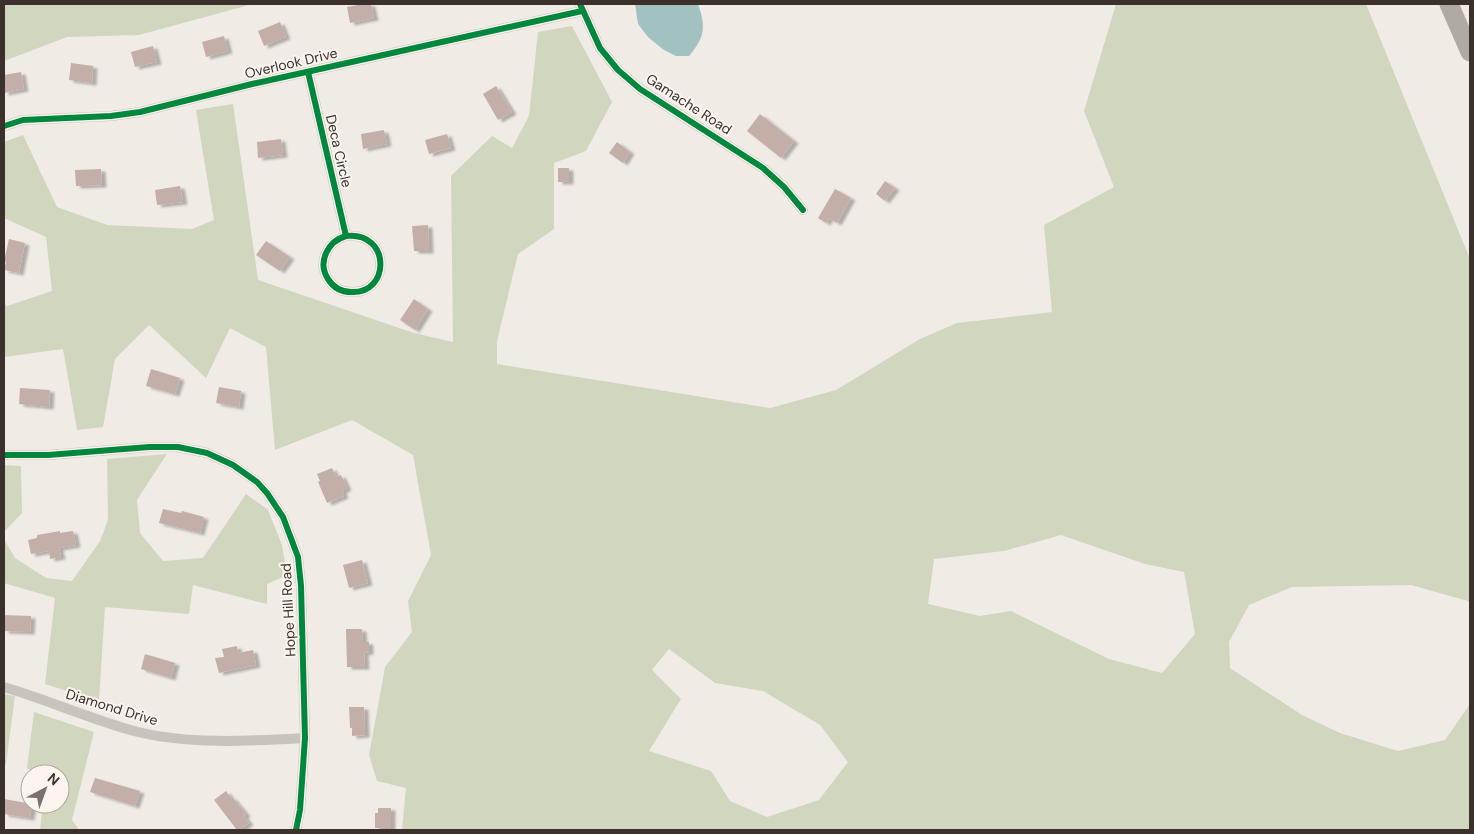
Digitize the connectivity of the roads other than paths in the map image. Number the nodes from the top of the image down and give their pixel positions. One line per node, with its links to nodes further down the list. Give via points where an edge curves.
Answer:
1 (1449, 4): 3 (highway)
2 (581, 7): 4 (street, Overlook Drive); 6 (street, Gamache Road, via 600,48 618,70 640,88 763,168)
3 (1470, 52)
4 (308, 72): 5 (street, Overlook Drive, via 140,112 23,120); 7 (street, Deca Circle)
5 (4, 126)
6 (803, 210)
7 (346, 236): 7 (street, via 328,248 324,270 337,288 358,292 376,279 380,258 367,239)
8 (4, 455): 10 (street, Hope Hill Road, via 178,447 207,453 233,465 257,482 283,516 298,557)
9 (4, 686): 10 (street, Diamond Drive, via 135,731 207,740)
10 (305, 738): 11 (street, Hope Hill Road)
11 (296, 830)

